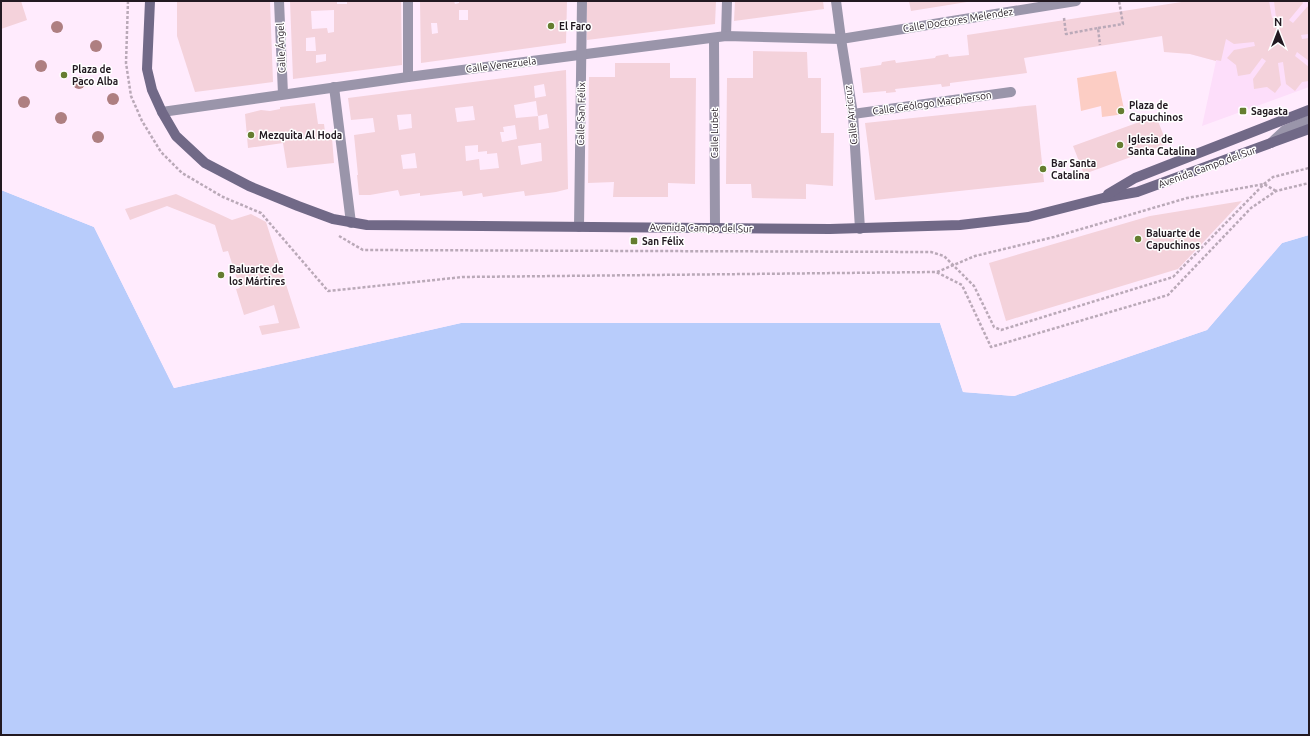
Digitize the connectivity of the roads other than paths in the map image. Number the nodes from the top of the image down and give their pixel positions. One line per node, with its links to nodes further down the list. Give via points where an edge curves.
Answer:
1 (150, 1): 17 (street, Avenida Campo del Sur, via 147,69 152,90)
2 (279, 1): 15 (street, Calle Ángel)
3 (408, 1): 12 (street)
4 (582, 1): 11 (street, Calle San Félix)
5 (727, 1): 8 (street)
6 (836, 1): 10 (street, Calle Arricruz)
7 (1076, 1): 10 (street, Calle Doctores Melendez)
8 (726, 36): 9 (street, Calle Venezuela); 10 (street, Calle Venezuela)
9 (714, 38): 11 (street, Calle Venezuela); 25 (street, Calle Lubet)
10 (841, 39): 18 (street, Calle Arricruz)
11 (581, 55): 12 (street, Calle Venezuela); 24 (street, Calle San Félix)
12 (408, 77): 13 (street, Calle Venezuela)
13 (334, 87): 15 (street, Calle Venezuela); 23 (street)
14 (1011, 92): 18 (street, Calle Geólogo Macpherson)
15 (283, 94): 17 (street, Calle Venezuela)
16 (1309, 110): 22 (street, Avenida Campo del Sur, via 1135,178)
17 (162, 112): 23 (street, Avenida Campo del Sur, via 176,136 205,162 249,186 332,219)
18 (853, 114): 26 (street, Calle Arricruz)
19 (1309, 120): 21 (street, via 1285,130)
20 (1309, 129): 21 (street, Avenida Campo del Sur)
21 (1271, 143): 22 (street, Avenida Campo del Sur, via 1137,192)
22 (1103, 198): 26 (street, Avenida Campo del Sur, via 1028,217 960,226)
23 (352, 223): 24 (street, Avenida Campo del Sur)
24 (579, 227): 25 (street, Avenida Campo del Sur)
25 (714, 228): 26 (street, Avenida Campo del Sur)
26 (860, 229)

